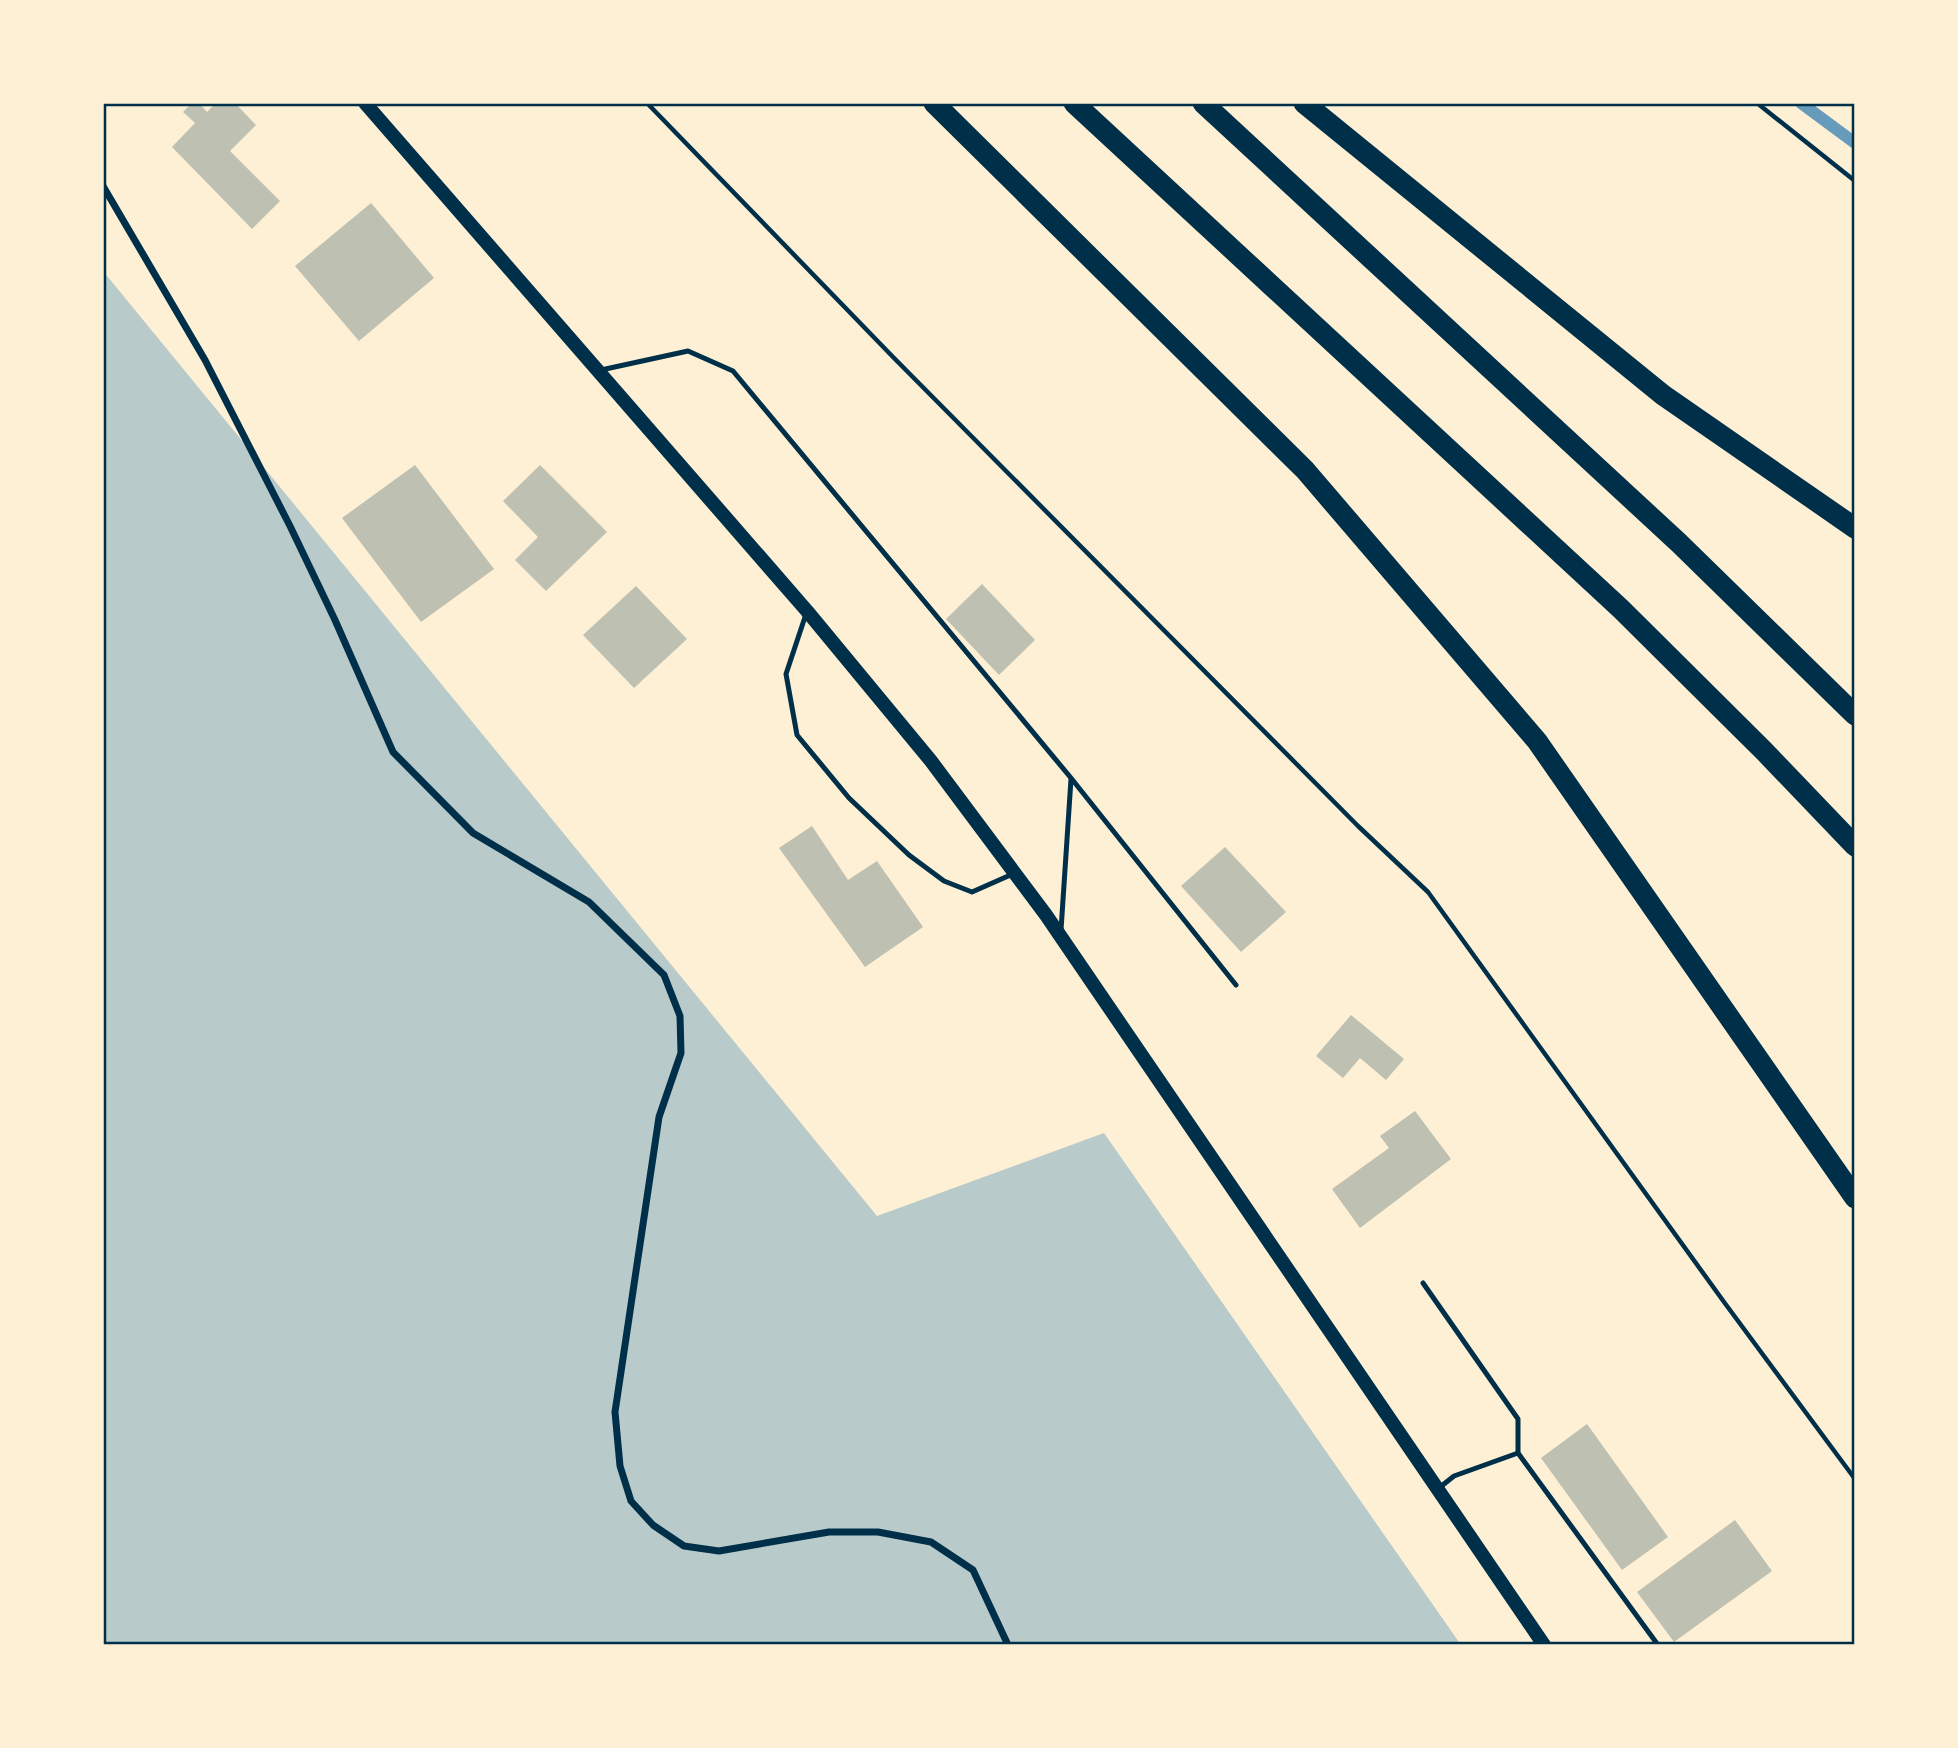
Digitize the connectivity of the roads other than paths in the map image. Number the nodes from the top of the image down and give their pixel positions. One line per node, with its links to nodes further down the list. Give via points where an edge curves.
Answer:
1 (365, 103): 7 (main road)
2 (934, 103): 16 (highway, via 1305,470 1537,741)
3 (1074, 103): 12 (highway, via 1621,609)
4 (1203, 103): 10 (highway, via 1679,542)
5 (1304, 103): 8 (highway, via 1663,395)
6 (103, 186): 20 (street, via 205,360 324,597 393,752 473,833 589,902 664,975 680,1016 681,1053 659,1117 615,1412 620,1466 631,1501 653,1525 684,1546 719,1551 829,1532 878,1532 931,1542 973,1570)
7 (598, 370): 9 (main road); 11 (lane, via 688,351 733,371)
8 (1855, 528)
9 (807, 611): 13 (main road, via 931,761); 13 (lane, via 786,674 797,735 810,753 849,798 944,881 972,892)
10 (1855, 715)
11 (1071, 778): 14 (lane); 15 (lane)
12 (1855, 846)
13 (1015, 873): 14 (main road)
14 (1060, 936): 19 (main road)
15 (1236, 985)
16 (1855, 1199)
17 (1423, 1283): 18 (lane, via 1518,1419)
18 (1518, 1453): 19 (lane, via 1454,1476); 22 (lane)
19 (1437, 1489): 21 (main road)
20 (1008, 1645)
21 (1544, 1645)
22 (1658, 1645)

